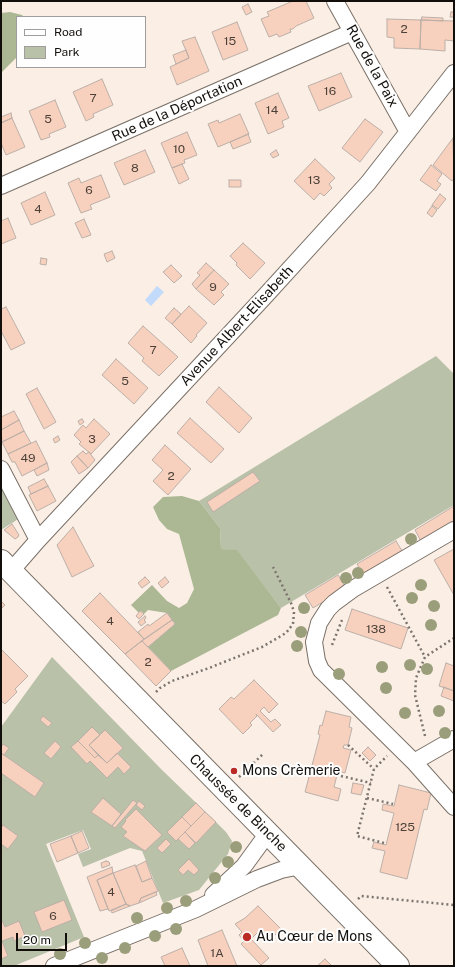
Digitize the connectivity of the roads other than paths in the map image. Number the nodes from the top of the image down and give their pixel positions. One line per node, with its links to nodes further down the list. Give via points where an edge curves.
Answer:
1 (335, 1): 2 (street, Rue de la Paix)
2 (352, 32): 4 (street, Rue de la Paix); 5 (street, Rue de la Déportation)
3 (454, 73): 4 (street, Avenue Albert-Elisabeth)
4 (408, 132): 8 (street, Avenue Albert-Elisabeth, via 363,189)
5 (1, 186)
6 (1, 469): 8 (street)
7 (454, 530): 11 (street, via 353,589 328,609 319,623 314,642 321,670)
8 (38, 540): 9 (street, Avenue Albert-Elisabeth)
9 (6, 566): 13 (main road, Chaussée de Binche)
10 (454, 739): 11 (street)
11 (414, 762): 12 (street)
12 (454, 807)
13 (268, 833): 14 (main road, Chaussée de Binche); 15 (street, via 244,866)
14 (301, 866): 15 (street, via 257,879); 17 (main road, Chaussée de Binche)
15 (196, 909): 16 (street)
16 (54, 966)
17 (398, 966)

